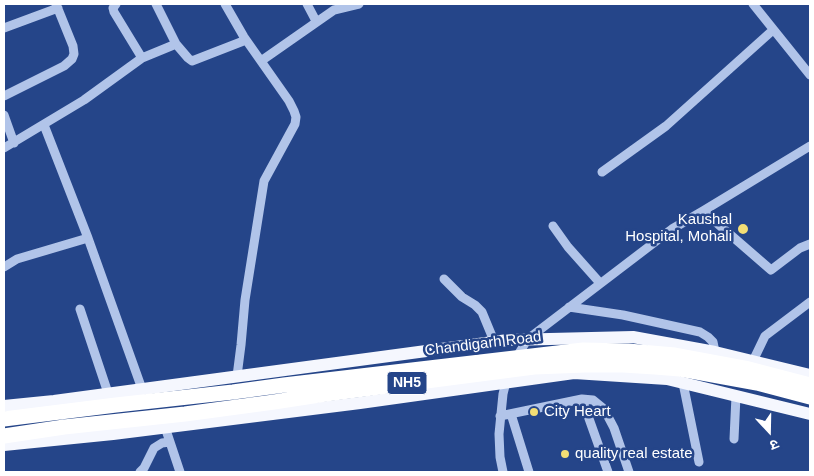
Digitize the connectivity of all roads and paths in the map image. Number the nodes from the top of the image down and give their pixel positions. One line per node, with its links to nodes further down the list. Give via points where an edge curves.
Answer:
1 (116, 4): 13 (street, via 114,12)
2 (156, 4): 12 (street)
3 (225, 4): 11 (street)
4 (307, 4): 8 (street)
5 (353, 4): 8 (street)
6 (753, 4): 10 (street)
7 (57, 6): 9 (street); 16 (street, via 73,46 72,59)
8 (316, 21): 14 (street)
9 (4, 28)
10 (773, 30): 15 (street); 22 (street, via 666,126)
11 (246, 40): 12 (street, via 192,61); 14 (street)
12 (176, 44): 13 (street)
13 (142, 58): 18 (street)
14 (261, 61): 38 (street, via 296,117 264,181)
15 (810, 75)
16 (4, 96)
17 (4, 115): 19 (street)
18 (44, 125): 19 (street); 25 (street)
19 (14, 143): 21 (street)
20 (810, 146): 23 (street)
21 (4, 148)
22 (602, 172)
23 (704, 211): 26 (street, via 771,270); 29 (street, via 672,229)
24 (553, 226): 29 (street)
25 (88, 238): 27 (street, via 17,259); 42 (street)
26 (810, 244)
27 (4, 267)
28 (444, 279): 34 (street, via 482,312)
29 (600, 283): 31 (street)
30 (810, 302): 36 (street, via 765,336)
31 (569, 307): 33 (street); 35 (street, via 700,332 713,342)
32 (80, 309): 43 (street)
33 (527, 340): 34 (main road); 35 (main road, via 633,337); 40 (street)
34 (494, 342): 38 (main road)
35 (715, 352): 36 (main road)
36 (753, 361): 37 (main road)
37 (810, 375)
38 (237, 376): 42 (main road)
39 (683, 382): 40 (main road, via 574,373); 44 (main road); 57 (street)
40 (505, 383): 50 (street); 52 (main road)
41 (810, 385): 51 (highway, Chandigarh Road / NH5, via 745,368 674,355 583,350)
42 (142, 389): 43 (main road)
43 (108, 394): 47 (main road)
44 (736, 396): 49 (main road); 54 (street)
45 (810, 397): 53 (highway, NH5, via 742,380 655,367 534,367)
46 (582, 399): 48 (street); 62 (street); 63 (street, via 593,400 604,409)
47 (4, 406)
48 (511, 414): 50 (street); 61 (street)
49 (810, 414)
50 (500, 416): 60 (street, via 500,457)
51 (4, 419)
52 (165, 427): 55 (street); 56 (main road)
53 (4, 436)
54 (734, 439)
55 (170, 442): 58 (street, via 162,442 154,448); 59 (street)
56 (4, 445)
57 (699, 462)
58 (140, 472)
59 (180, 472)
60 (504, 472)
61 (529, 472)
62 (608, 472)
63 (629, 472)

